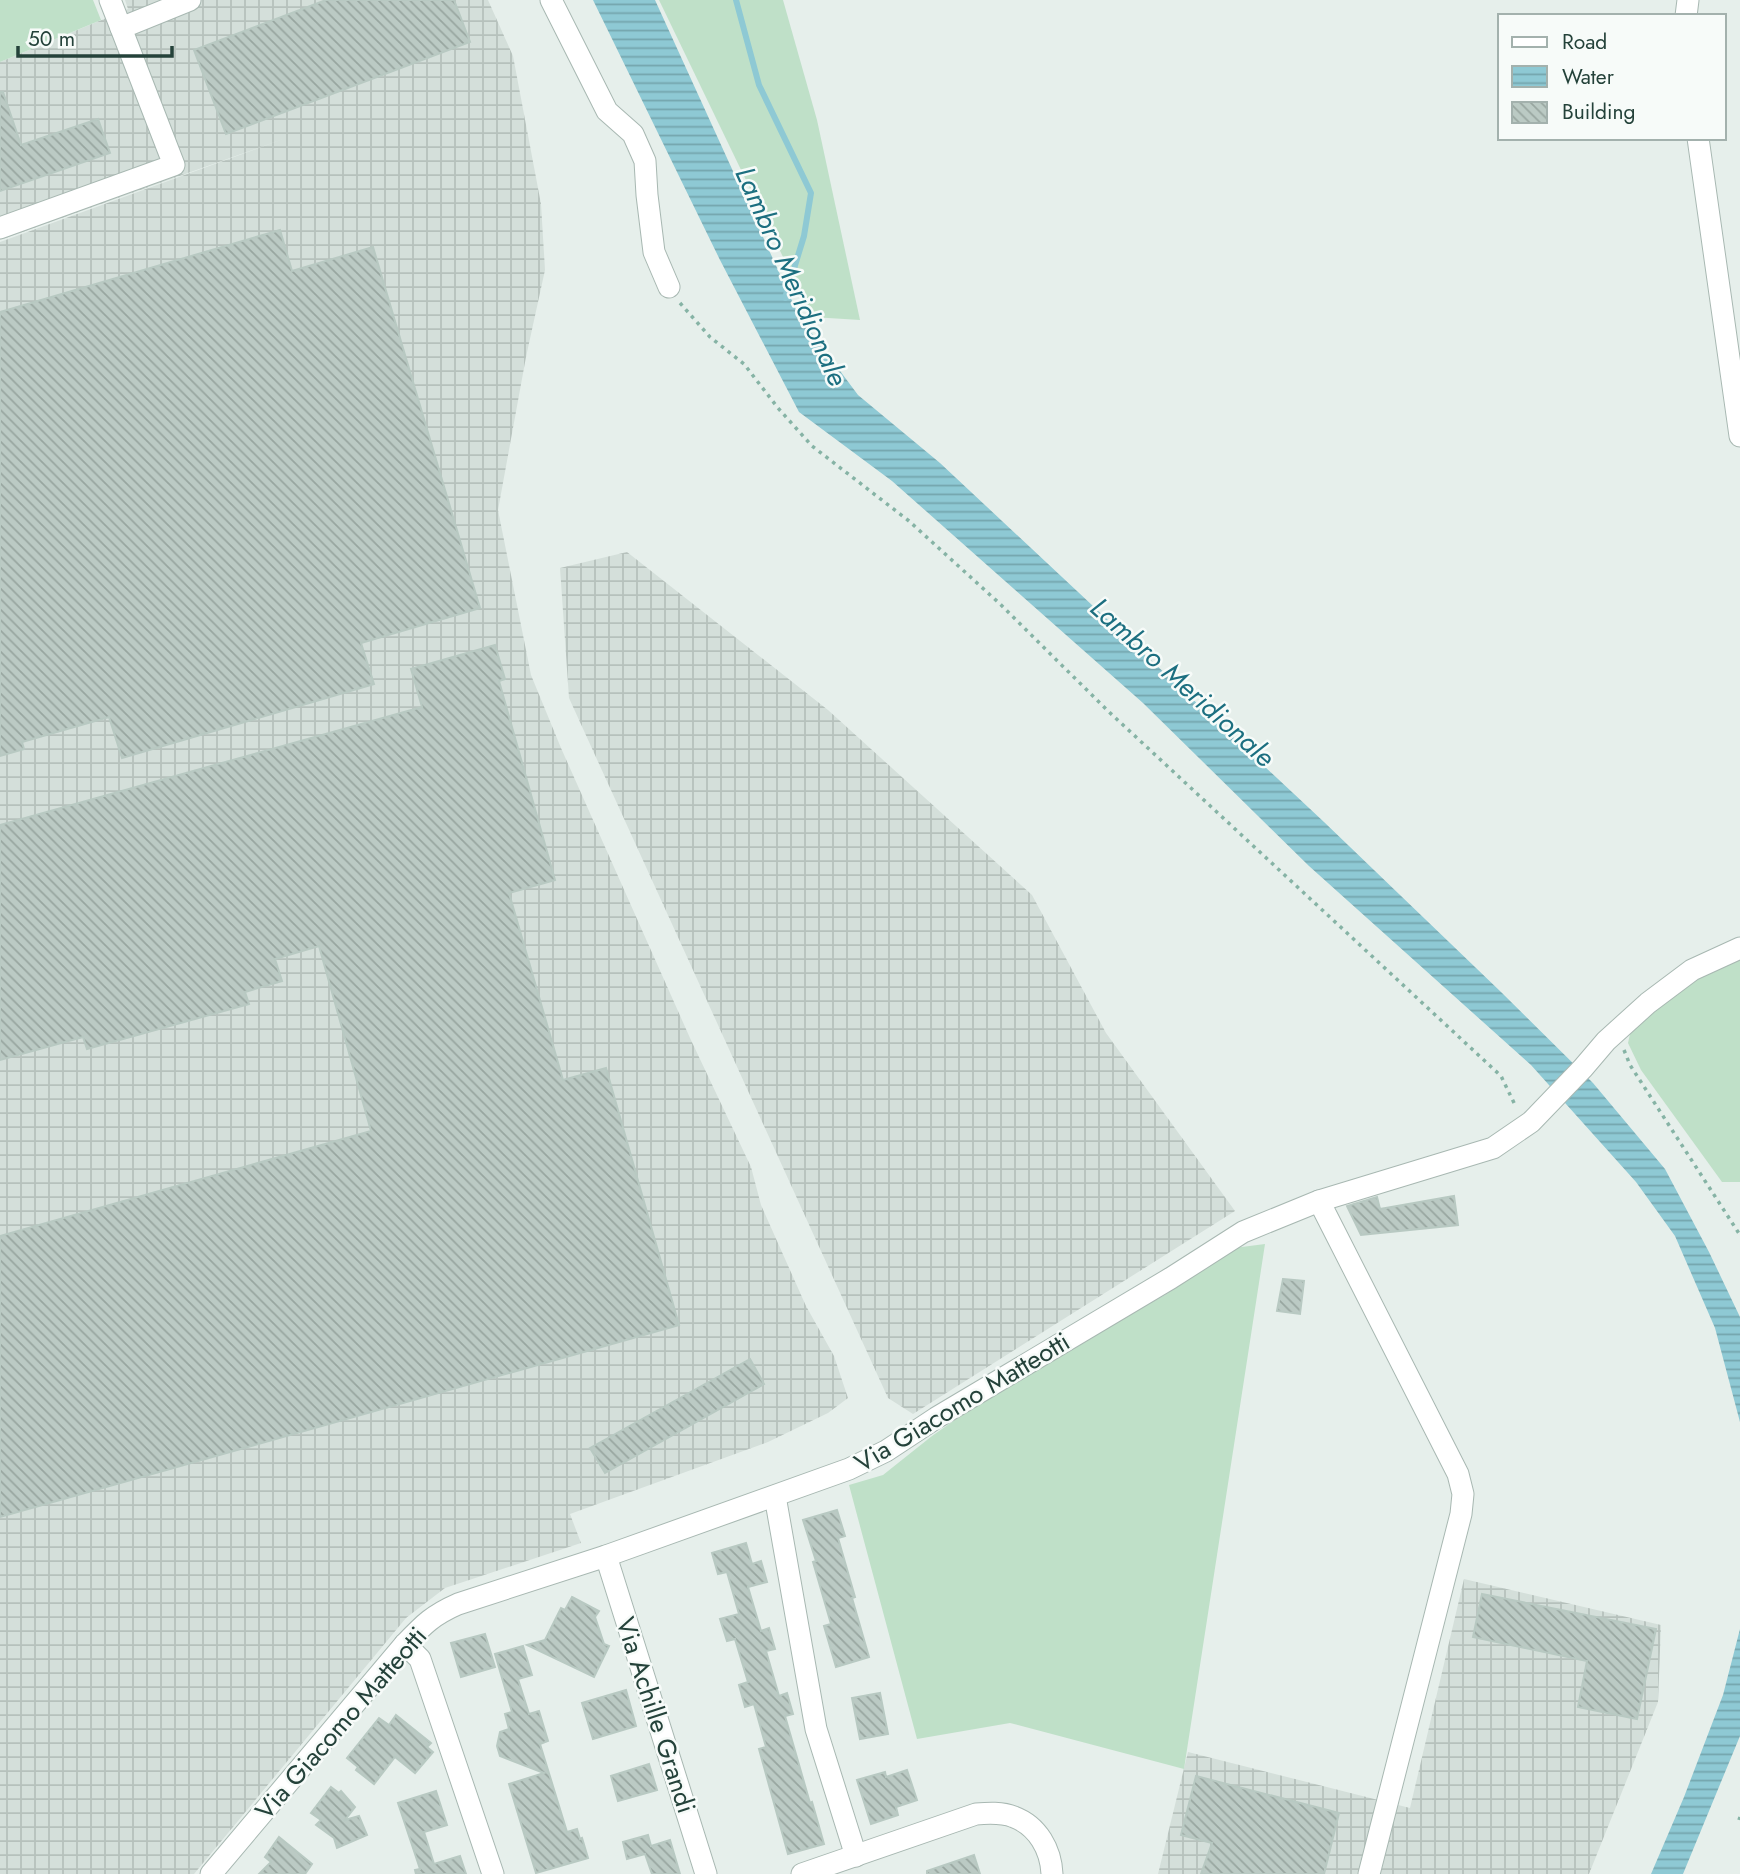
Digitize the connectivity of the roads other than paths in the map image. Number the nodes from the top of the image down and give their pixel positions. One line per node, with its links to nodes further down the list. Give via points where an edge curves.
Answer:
1 (110, 0): 4 (street)
2 (190, 0): 4 (street)
3 (551, 0): 7 (street, via 607,111 632,134 645,161 654,252)
4 (121, 29): 6 (street, via 174,165)
5 (1698, 140): 8 (street)
6 (0, 228)
7 (669, 287)
8 (1740, 436)
9 (1740, 948): 10 (street, Via Giacomo Matteotti, via 1692,970 1648,1003 1531,1122 1493,1148)
10 (1319, 1201): 11 (street, Via Giacomo Matteotti, via 1243,1232 886,1451); 20 (street, via 1458,1474 1463,1494)
11 (775, 1496): 12 (street, Via Giacomo Matteotti); 14 (street, via 816,1729)
12 (606, 1556): 13 (street, Via Giacomo Matteotti, via 458,1604 422,1625); 17 (street, Via Achille Grandi)
13 (405, 1644): 15 (street, Via Giacomo Matteotti); 16 (street, via 420,1658)
14 (856, 1856): 18 (street); 19 (street, via 976,1814 995,1813 1015,1817 1032,1828 1046,1846)
15 (211, 1874)
16 (493, 1874)
17 (706, 1874)
18 (802, 1874)
19 (1052, 1874)
20 (1369, 1874)

